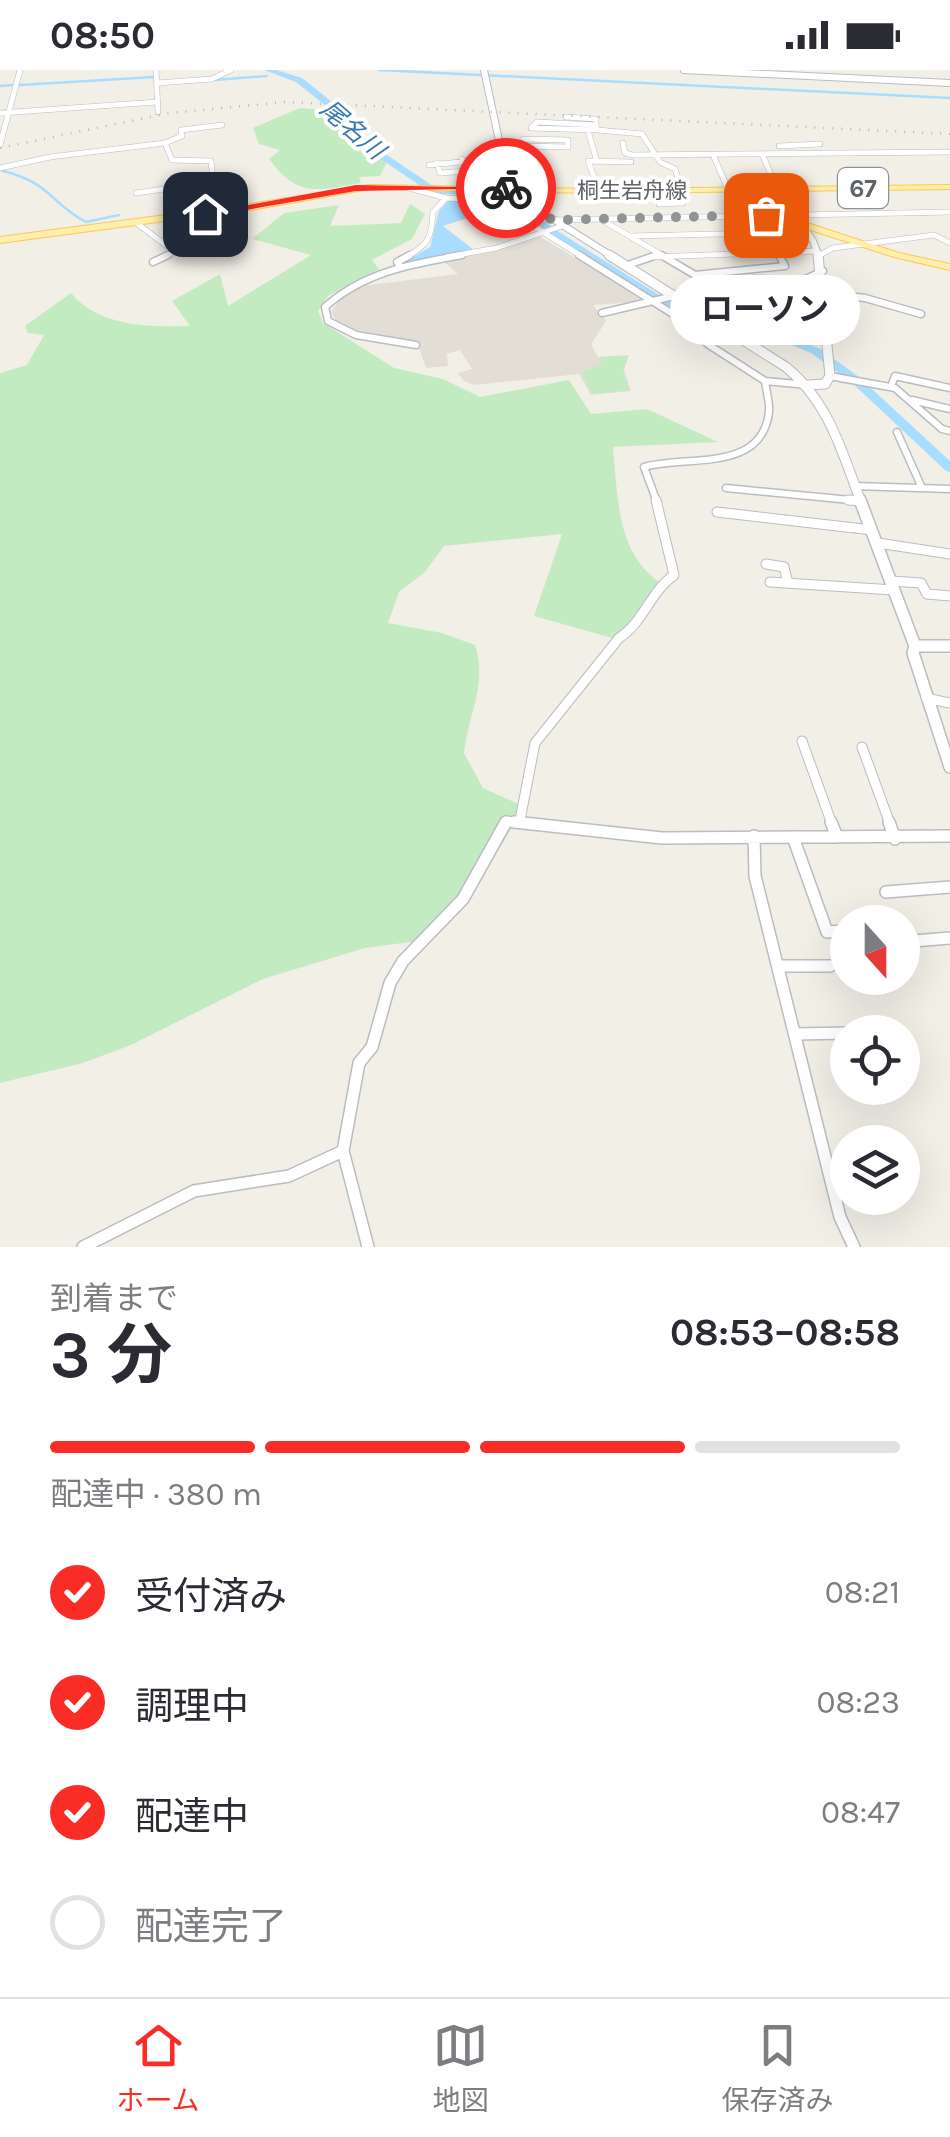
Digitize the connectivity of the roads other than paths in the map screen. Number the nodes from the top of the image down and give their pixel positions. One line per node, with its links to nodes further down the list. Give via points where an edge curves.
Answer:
1 (20, 70): 11 (street)
2 (170, 70): 6 (street)
3 (231, 70): 9 (street, via 212,79)
4 (484, 70): 25 (street)
5 (684, 70): 7 (street)
6 (156, 71): 9 (street)
7 (835, 74): 8 (street)
8 (950, 82)
9 (157, 83): 10 (street)
10 (157, 102): 11 (street); 12 (street)
11 (11, 112): 13 (street); 21 (street)
12 (158, 112)
13 (0, 113)
14 (566, 117): 16 (street, via 596,119)
15 (222, 124): 18 (street, via 181,130)
16 (593, 132): 16 (street, via 531,128 538,122); 17 (street); 27 (street, via 642,134); 34 (street)
17 (616, 138)
18 (165, 143): 38 (street); 39 (street, via 172,160 210,160)
19 (623, 143): 27 (street, via 628,154)
20 (820, 144): 22 (street)
21 (0, 145)
22 (811, 145): 26 (street); 28 (street, via 779,146)
23 (522, 146): 23 (street, via 524,140 568,140 568,146); 25 (street)
24 (950, 152): 26 (street)
25 (501, 154): 32 (street); 42 (street)
26 (818, 154): 28 (street)
27 (656, 155): 30 (street); 45 (street, via 675,169)
28 (788, 155): 31 (street)
29 (446, 156): 32 (street, via 471,152)
30 (714, 156): 31 (street); 43 (street)
31 (763, 156): 44 (street)
32 (472, 158): 33 (street)
33 (462, 159): 36 (street); 36 (street, via 467,171 440,172)
34 (597, 161): 35 (street); 46 (street, via 588,163)
35 (632, 162)
36 (437, 163): 37 (street)
37 (428, 165)
38 (0, 168)
39 (213, 182): 47 (street); 52 (street, via 215,202)
40 (406, 187): 42 (main road, 桐生岩舟線 / 67); 48 (street); 52 (main road, 67, via 342,189)
41 (950, 187): 44 (main road, 桐生岩舟線 / 67)
42 (508, 188): 46 (main road, 桐生岩舟線 / 67); 58 (street)
43 (728, 189): 44 (main road, 桐生岩舟線 / 67); 45 (main road, 桐生岩舟線 / 67)
44 (777, 189): 56 (street)
45 (682, 190): 46 (main road, 桐生岩舟線 / 67)
46 (600, 191)
47 (136, 193)
48 (446, 198): 58 (street, via 488,198); 71 (street, via 433,212 425,247 397,262)
49 (683, 203): 53 (street, via 658,200)
50 (938, 212): 51 (street); 56 (street); 61 (street, via 944,224)
51 (950, 212)
52 (205, 214): 57 (main road, 67)
53 (664, 216): 54 (street); 55 (street)
54 (720, 216): 56 (street); 59 (street)
55 (600, 218): 58 (street); 60 (street)
56 (798, 220): 64 (main road, 67); 66 (street)
57 (134, 222): 62 (main road, 67); 68 (street, via 177,251)
58 (551, 227): 69 (street); 71 (street, via 483,251); 77 (street)
59 (728, 234): 60 (street); 65 (street, via 768,233)
60 (630, 236): 67 (street)
61 (939, 236): 63 (street); 64 (street)
62 (0, 240)
63 (950, 244)
64 (862, 245): 66 (street); 70 (main road, 67)
65 (778, 252): 66 (street); 67 (street); 67 (street, via 785,266 695,275)
66 (817, 253): 72 (street)
67 (660, 254): 69 (street)
68 (153, 262)
69 (625, 266): 75 (street)
70 (950, 266)
71 (401, 268): 82 (street, via 345,291 328,302 324,316 356,335)
72 (823, 271): 73 (street, via 802,280); 76 (street)
73 (753, 280)
74 (738, 290): 78 (street)
75 (671, 297): 77 (street); 79 (street)
76 (826, 298): 78 (street); 81 (street, via 865,298); 83 (street)
77 (657, 303): 80 (street); 84 (street)
78 (745, 308): 79 (street)
79 (698, 311): 85 (street)
80 (602, 313)
81 (921, 314)
82 (416, 345)
83 (830, 376): 85 (street, via 825,384); 86 (street)
84 (766, 381): 85 (street); 113 (street, via 770,416 749,449 729,458 644,467 674,574 636,628 620,638 534,743)
85 (808, 386): 92 (street, via 830,417)
86 (891, 386): 87 (street, via 895,376); 88 (street)
87 (950, 388)
88 (909, 400): 89 (street); 90 (street)
89 (950, 409)
90 (950, 431)
91 (897, 432): 94 (street)
92 (855, 486): 94 (street); 96 (street)
93 (726, 488): 96 (street)
94 (922, 488): 95 (street)
95 (950, 489)
96 (861, 501): 98 (street)
97 (716, 512): 98 (street)
98 (872, 530): 99 (street)
99 (878, 543): 100 (street); 104 (street)
100 (950, 554)
101 (766, 564): 103 (street, via 784,568)
102 (770, 582): 103 (street)
103 (788, 583): 104 (street)
104 (892, 585): 105 (street, via 920,584 927,594); 106 (street)
105 (950, 596)
106 (915, 646): 107 (street); 108 (street)
107 (950, 646)
108 (926, 698): 109 (street); 112 (street)
109 (950, 704)
110 (802, 741): 117 (street)
111 (862, 747): 118 (street)
112 (950, 767)
113 (520, 820): 114 (street, via 662,838); 128 (street, via 502,825 464,899 418,942 390,983 372,1047 359,1063)
114 (754, 836): 116 (street); 124 (street, via 755,876)
115 (950, 836): 118 (street)
116 (793, 837): 117 (street); 121 (street)
117 (837, 837): 118 (street)
118 (896, 838)
119 (950, 886): 120 (street)
120 (886, 892)
121 (830, 932)
122 (950, 938): 123 (street)
123 (920, 940)
124 (778, 966): 125 (street); 127 (street)
125 (830, 966)
126 (830, 1033): 127 (street)
127 (796, 1034): 131 (street, via 840,1217)
128 (344, 1152): 129 (street, via 288,1176 194,1191); 130 (street)
129 (83, 1247)
130 (368, 1247)
131 (854, 1247)

